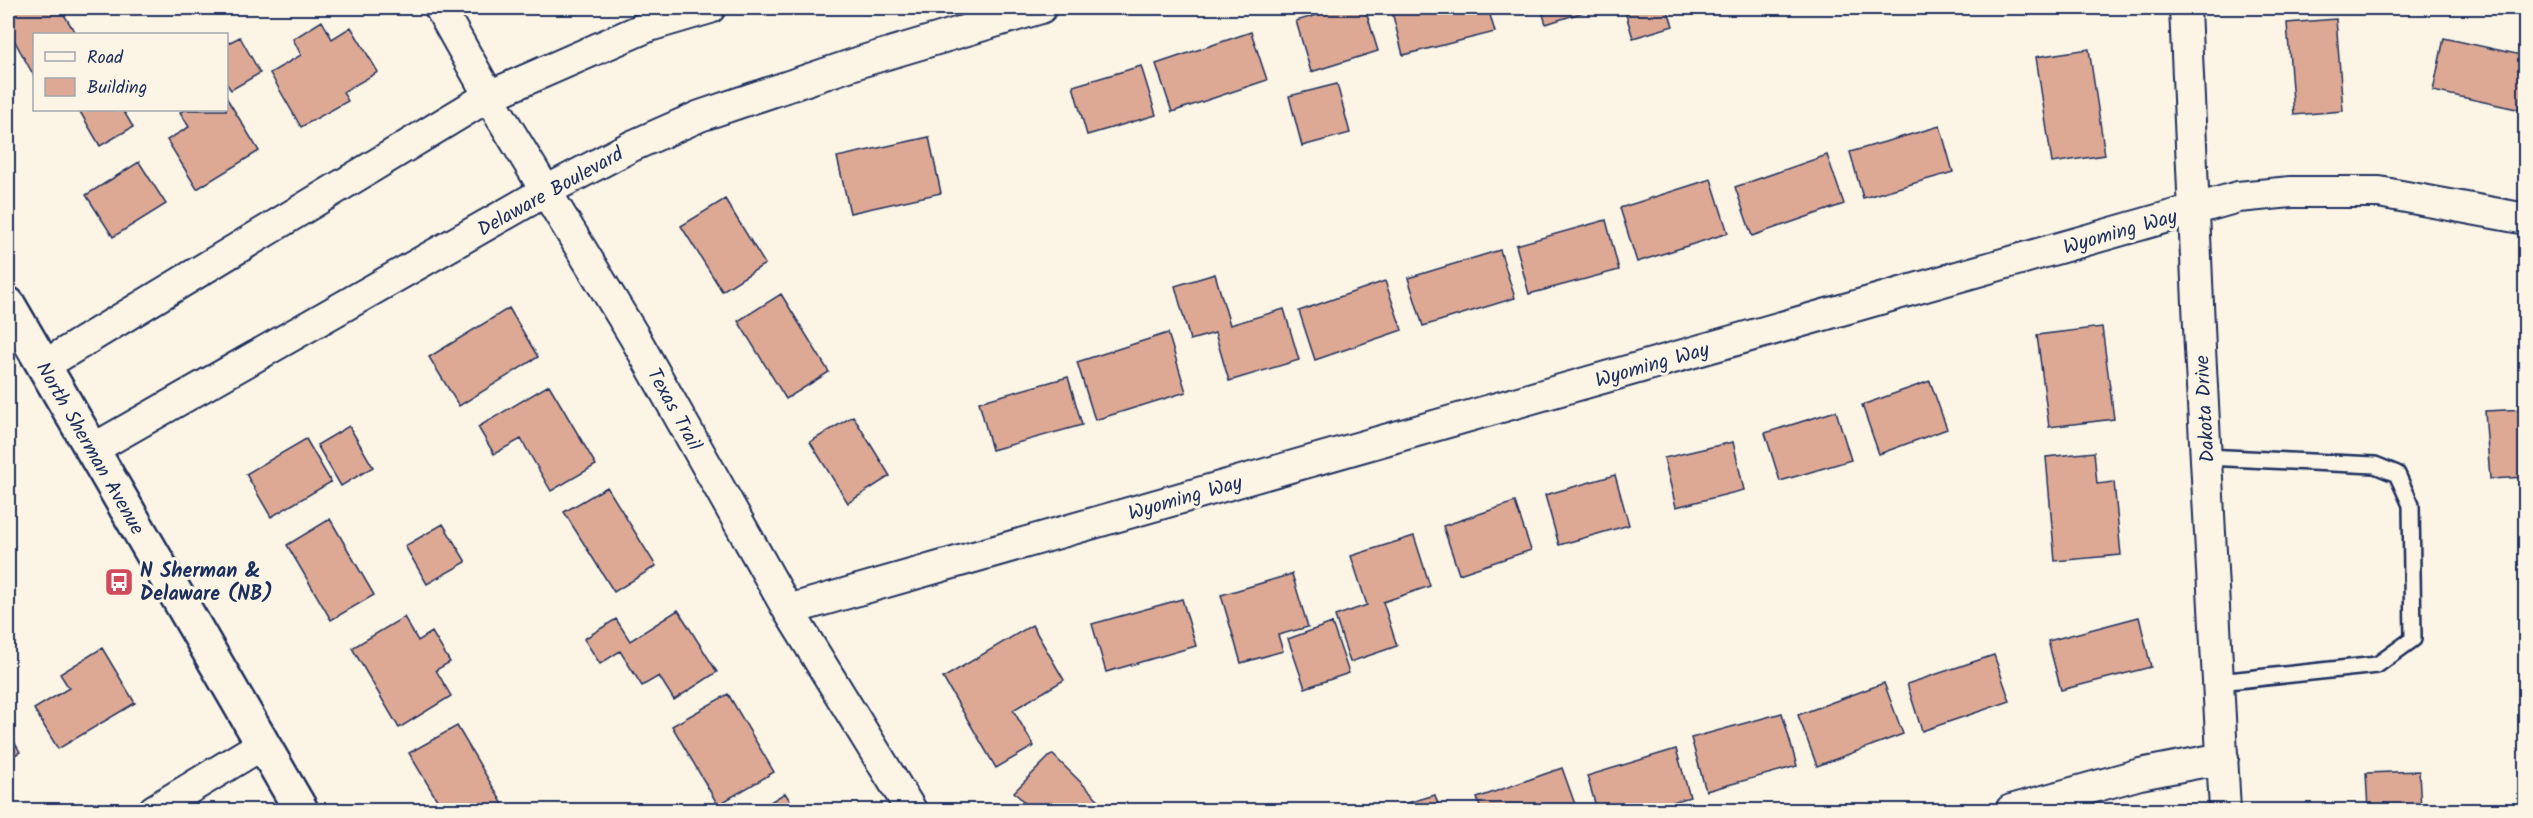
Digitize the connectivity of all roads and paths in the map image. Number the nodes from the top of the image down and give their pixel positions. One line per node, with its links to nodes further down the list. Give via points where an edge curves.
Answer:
1 (440, 8): 5 (street, Texas Trail)
2 (710, 8): 5 (street, via 649,26)
3 (1041, 8): 6 (street, Delaware Boulevard, via 863,61 700,116)
4 (2185, 8): 7 (street, Dakota Drive)
5 (489, 96): 6 (street, Texas Trail); 10 (street)
6 (546, 191): 11 (street, Delaware Boulevard); 13 (street, Texas Trail)
7 (2195, 210): 8 (street, Wyoming Way, via 2249,196 2379,192); 12 (street, Dakota Drive); 13 (street, Wyoming Way)
8 (2526, 219)
9 (8, 304): 10 (street, North Sherman Avenue)
10 (44, 366): 11 (street, North Sherman Avenue)
11 (93, 449): 15 (street, North Sherman Avenue)
12 (2206, 457): 14 (street, Dakota Drive); 14 (lane, via 2375,465 2397,474 2411,505 2414,639 2377,665)
13 (788, 610): 19 (street, Texas Trail)
14 (2219, 682): 16 (street, Dakota Drive)
15 (263, 744): 17 (street); 18 (street, North Sherman Avenue)
16 (2223, 758): 20 (street, via 2140,774); 21 (street, Dakota Drive)
17 (153, 810)
18 (301, 810)
19 (911, 810)
20 (2011, 810)
21 (2225, 810)

